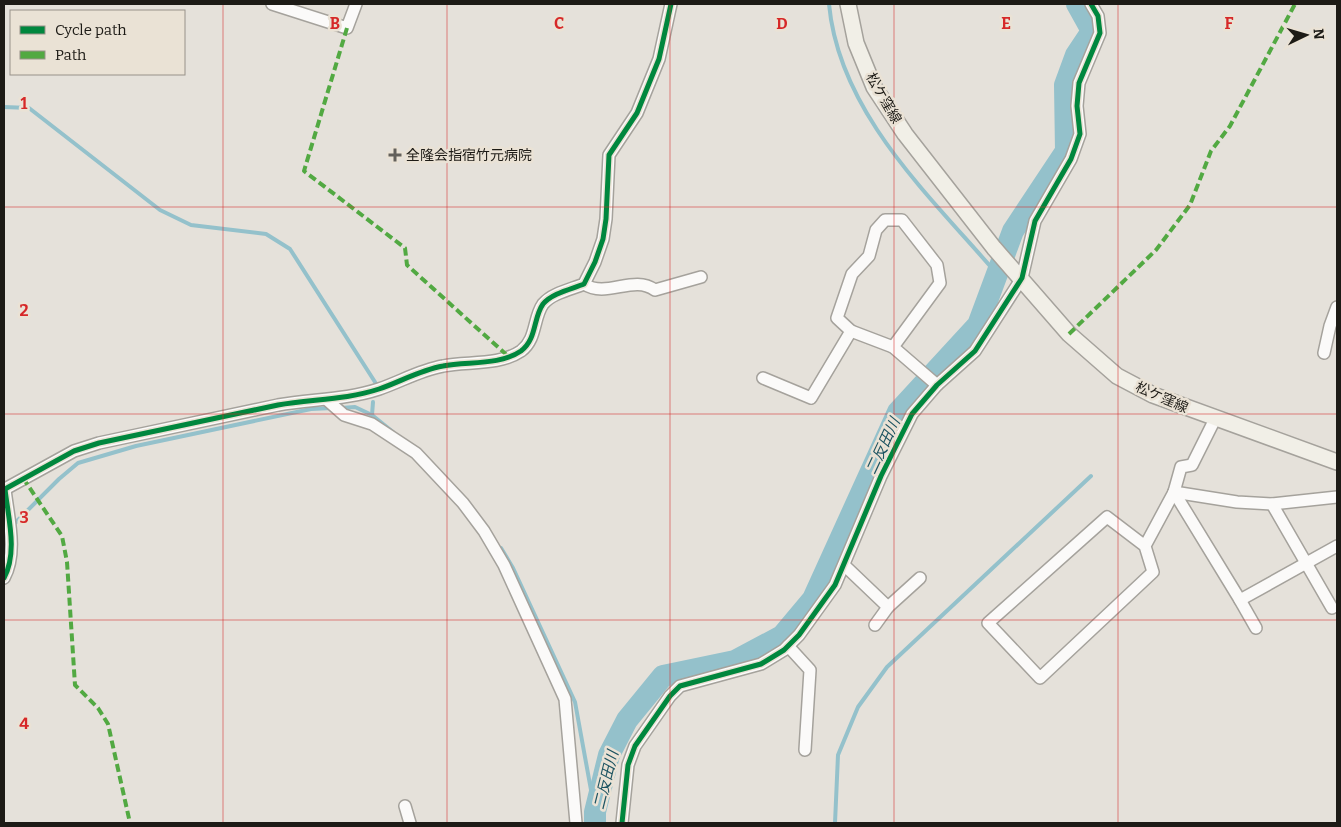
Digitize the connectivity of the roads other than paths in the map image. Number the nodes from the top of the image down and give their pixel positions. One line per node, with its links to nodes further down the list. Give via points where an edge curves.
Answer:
1 (272, 4): 2 (street, via 347,28)
2 (356, 4)
3 (672, 4): 8 (street, via 659,59 637,113 610,155 603,239)
4 (848, 4): 6 (street, 松ケ窪線, via 856,43 874,87 905,134 994,248)
5 (1091, 4): 6 (street, via 1098,16 1100,32 1079,82 1080,134 1071,159 1035,221)
6 (1021, 276): 14 (street, via 975,351); 16 (street, 松ケ窪線, via 1069,334 1117,376 1153,395)
7 (701, 277): 8 (street, via 655,290 648,284 597,290)
8 (584, 284): 15 (street, via 543,304 532,337 522,350 509,357 444,365 381,389)
9 (1337, 307): 12 (street)
10 (851, 331): 11 (street); 11 (street, via 837,318 852,274 869,256 876,230 885,220 902,220 937,265 940,283); 13 (street, via 811,398)
11 (893, 348): 14 (street)
12 (1324, 353)
13 (763, 378)
14 (937, 385): 25 (street, via 912,414 881,476)
15 (328, 400): 18 (street, via 308,400 99,443 74,450); 37 (street, via 344,415 372,424 416,453 473,517 504,565 565,699)
16 (1215, 418): 17 (street, 松ケ窪線); 19 (street, via 1192,465 1181,467)
17 (1337, 462)
18 (4, 488): 26 (street, via 11,538)
19 (1174, 492): 21 (street); 22 (street); 28 (street)
20 (1337, 497): 21 (street)
21 (1272, 504): 24 (street)
22 (1145, 546): 22 (street, via 1106,517 988,624 1040,678 1153,572)
23 (1337, 546): 24 (street)
24 (1307, 562): 28 (street); 30 (street)
25 (844, 564): 29 (street); 33 (street, via 826,600)
26 (4, 578)
27 (920, 578): 29 (street)
28 (1240, 600): 32 (street)
29 (888, 607): 31 (street)
30 (1332, 608)
31 (874, 625)
32 (1256, 628)
33 (788, 646): 34 (street, via 810,670); 38 (street, via 761,664 680,686 670,696 635,746 628,765)
34 (805, 750)
35 (405, 806): 36 (street)
36 (410, 823)
37 (576, 823)
38 (622, 823)

